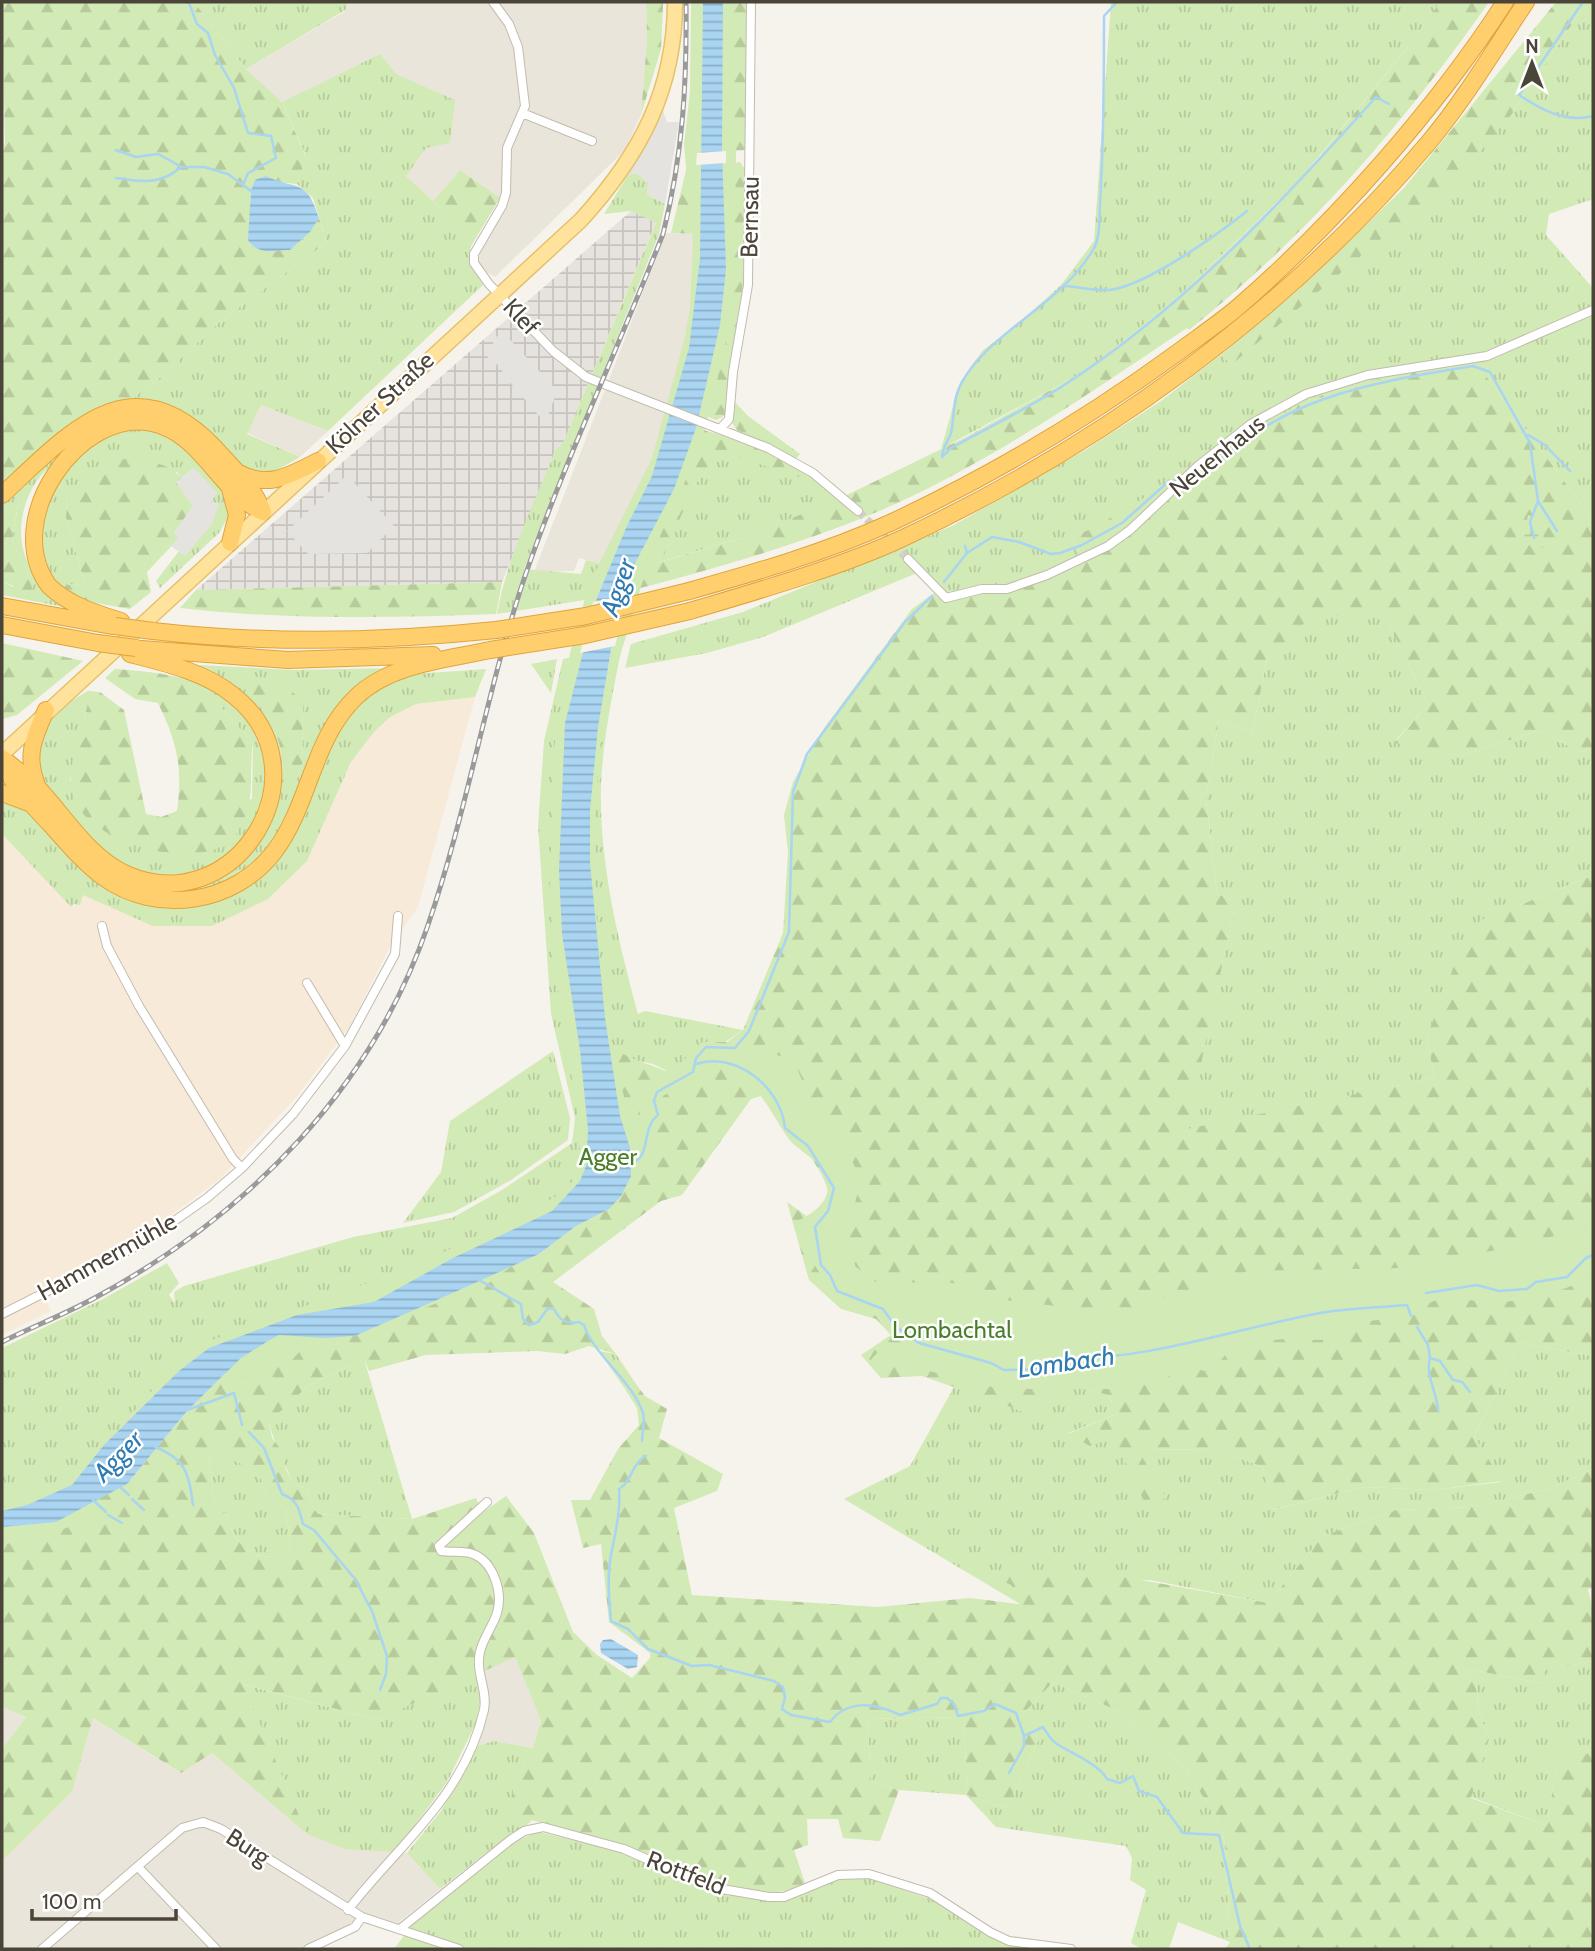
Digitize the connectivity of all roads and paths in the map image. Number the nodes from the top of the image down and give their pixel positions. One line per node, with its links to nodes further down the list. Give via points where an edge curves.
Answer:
1 (493, 2): 8 (street, Klef, via 518,47 525,94)
2 (675, 2): 10 (main road, Kölner Straße, via 662,92 631,159 581,220)
3 (751, 2): 12 (street, Bernsau, via 750,248 729,419)
4 (1505, 2): 21 (highway, bridge, via 1416,121 1344,204 1236,309 1129,388 1010,461 889,523 778,566 690,591 586,616 496,630 290,642)
5 (1526, 2): 7 (highway)
6 (1533, 2): 7 (highway)
7 (1509, 27): 23 (highway, bridge, via 1430,141 1331,248 1247,324 1143,401 1041,468 899,540 756,592 585,635)
8 (522, 113): 9 (street); 10 (street, Klef, via 507,148 502,206 474,254 479,271)
9 (592, 141)
10 (500, 294): 12 (street, Klef, via 553,351 586,377); 13 (main road, Kölner Straße)
11 (1593, 310): 19 (street, Neuenhaus, via 1488,356 1368,375 1306,394 1251,424 1108,546 1047,575 1007,589 962,592 946,598)
12 (721, 428): 16 (street, via 798,463)
13 (318, 461): 14 (highway, via 274,482); 17 (main road, Kölner Straße)
14 (232, 478): 15 (highway, via 201,434 180,418 134,406 106,411 84,422); 17 (highway, via 257,496); 18 (highway, via 237,514); 21 (highway, via 180,435 141,421 118,424 94,435 40,485 29,505 25,529 29,554 40,576 74,604)
15 (2, 495)
16 (858, 511)
17 (263, 512): 18 (main road, Kölner Straße)
18 (230, 543): 25 (main road, Kölner Straße)
19 (908, 559)
20 (2, 606): 21 (highway)
21 (118, 624)
22 (2, 625): 24 (highway, bridge)
23 (490, 650): 24 (highway, via 288,660); 29 (highway, via 402,671 354,699 328,735 276,850 247,878 218,894 158,899 115,885 82,860)
24 (133, 651): 27 (highway, via 216,684 242,703 260,726 271,754 274,784 256,837 228,864 195,880 140,879 105,861)
25 (46, 710): 26 (main road, Kölner Straße); 27 (highway, via 30,755)
26 (2, 758): 27 (highway); 29 (highway, via 9,777)
27 (37, 788)
28 (2, 793): 29 (highway)
29 (34, 807)
30 (398, 916): 33 (street, Hammermühle, via 395,954)
31 (102, 926): 34 (street, via 107,946 138,1006)
32 (307, 983): 33 (street)
33 (345, 1046): 34 (street, Hammermühle, via 293,1114)
34 (242, 1168): 35 (street, Hammermühle, via 143,1243)
35 (2, 1314)
36 (487, 1502): 38 (street, via 439,1546 442,1551 478,1556 493,1571 496,1614 479,1653 486,1699 480,1725 443,1801)
37 (138, 1867): 38 (street, Burg, via 181,1828 203,1822 222,1829); 41 (street, Burg); 42 (street)
38 (348, 1910): 39 (street, Burg)
39 (362, 1917): 40 (street, Burg); 43 (street, via 355,1927)
40 (400, 1929): 44 (street, Burg); 45 (street, Rottfeld, via 509,1841 542,1827 624,1849 710,1887 742,1894 784,1897 838,1875 880,1876 930,1893 1009,1941)
41 (42, 1949)
42 (216, 1949)
43 (308, 1949)
44 (459, 1949)
45 (1071, 1949)

